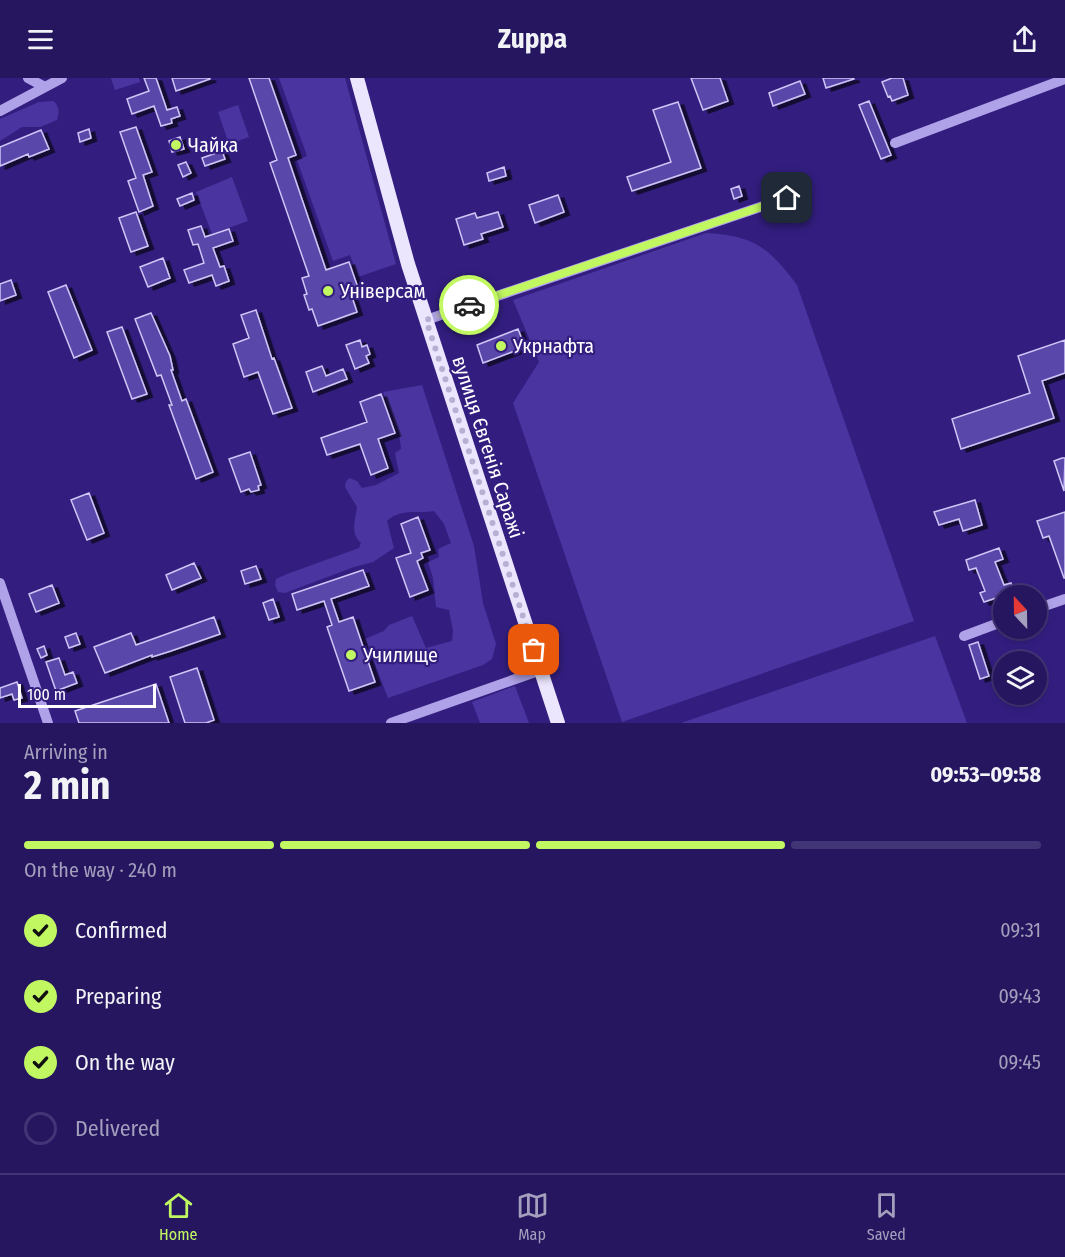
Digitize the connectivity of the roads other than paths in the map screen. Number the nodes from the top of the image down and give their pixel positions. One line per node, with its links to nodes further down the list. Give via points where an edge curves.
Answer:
1 (28, 78): 5 (street)
2 (62, 78): 5 (street)
3 (357, 78): 9 (main road, вулиця Євгенія Саражі)
4 (1065, 79): 7 (street)
5 (45, 87): 6 (street)
6 (0, 111)
7 (895, 143)
8 (787, 198): 9 (street)
9 (426, 320): 15 (main road, вулиця Євгенія Саражі)
10 (0, 583): 16 (street)
11 (1065, 598): 12 (street)
12 (1047, 605)
13 (993, 625): 14 (street)
14 (964, 636)
15 (541, 670): 17 (street); 18 (main road, вулиця Євгенія Саражі)
16 (48, 723)
17 (391, 723)
18 (558, 723)

